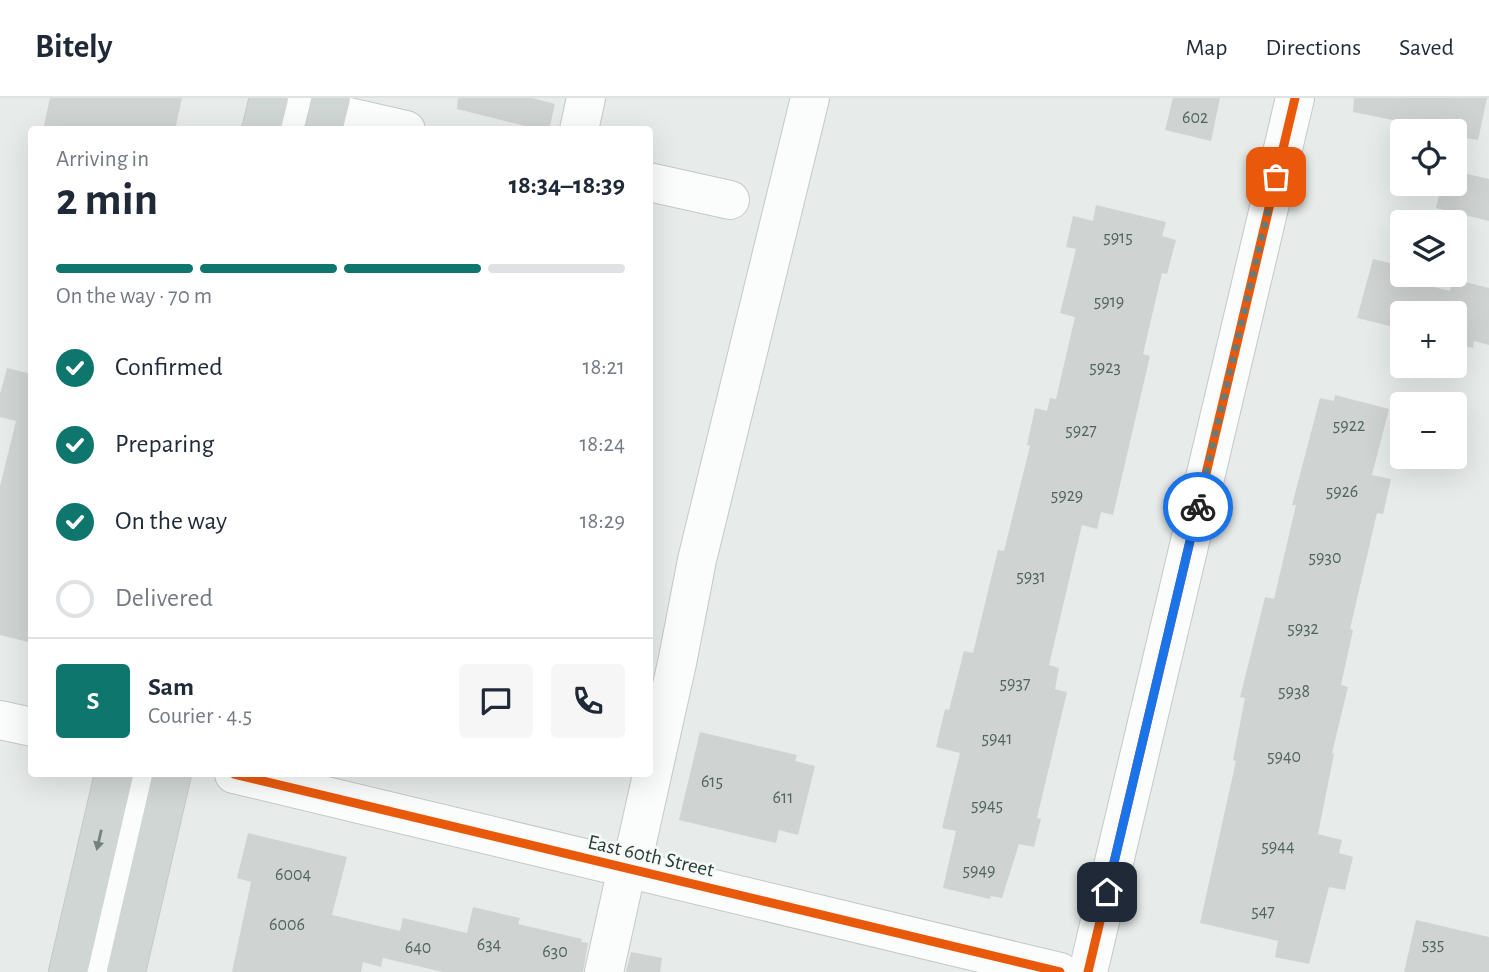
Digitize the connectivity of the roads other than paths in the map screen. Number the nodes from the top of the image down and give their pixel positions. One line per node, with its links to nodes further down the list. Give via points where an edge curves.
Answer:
1 (269, 98): 6 (main road)
2 (586, 98): 9 (street)
3 (810, 98): 14 (street, via 697,560)
4 (1295, 98): 26 (street)
5 (320, 109): 7 (street); 8 (street)
6 (262, 126)
7 (297, 126)
8 (390, 126)
9 (580, 126)
10 (653, 183): 11 (street)
11 (730, 200)
12 (0, 720): 13 (street)
13 (28, 726)
14 (653, 766)
15 (113, 777): 21 (main road, one-way to 21)
16 (142, 777): 22 (street)
17 (171, 777): 23 (main road)
18 (247, 777): 20 (street, East 60th Street)
19 (650, 777): 20 (street)
20 (629, 868): 24 (street); 25 (street, East 60th Street)
21 (68, 972)
22 (97, 972)
23 (126, 972)
24 (604, 972)
25 (1060, 972)
26 (1088, 972)

